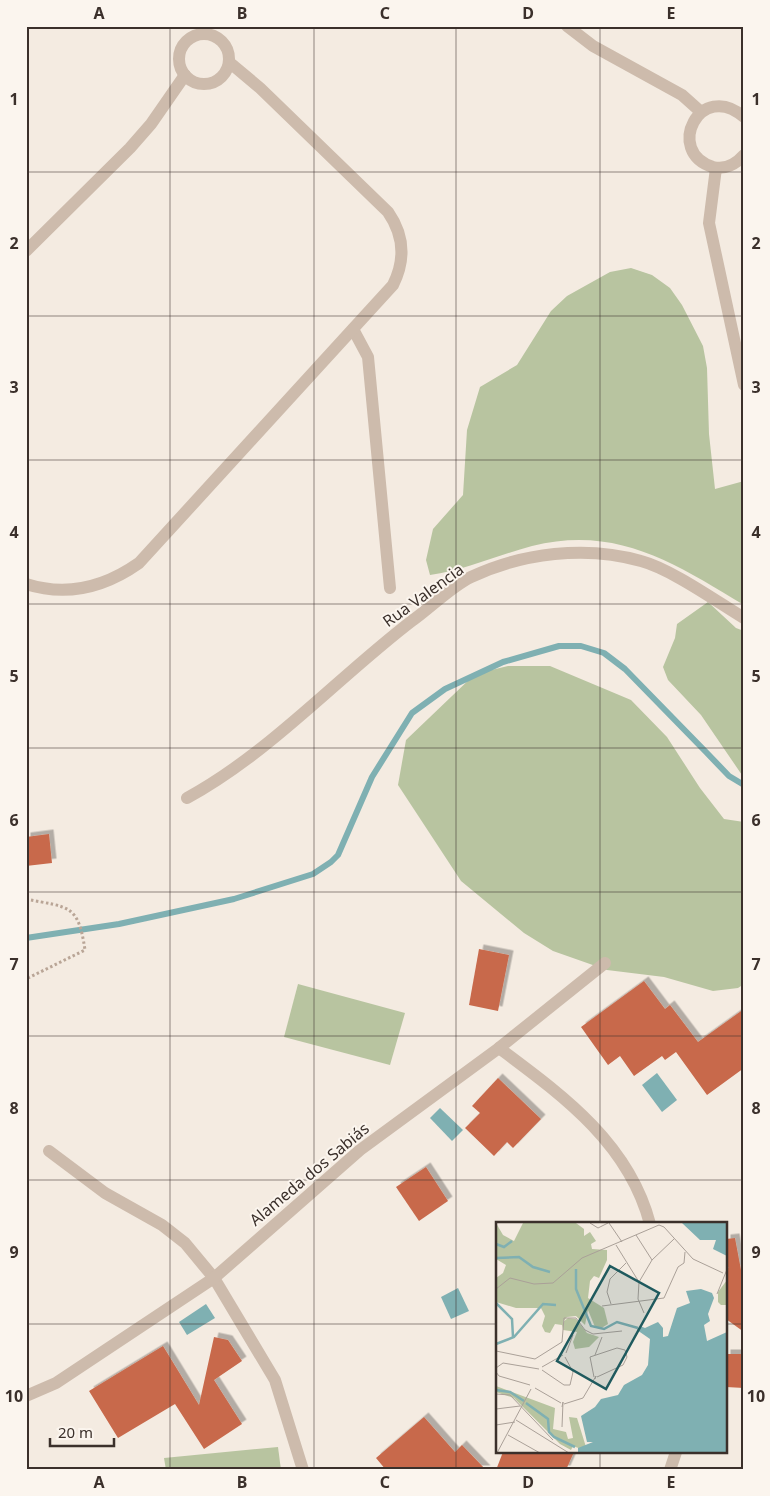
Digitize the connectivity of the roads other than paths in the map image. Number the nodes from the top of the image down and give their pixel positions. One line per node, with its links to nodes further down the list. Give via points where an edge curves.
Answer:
1 (567, 26): 5 (street, via 593,46 682,95)
2 (198, 31): 3 (street, via 224,44); 4 (street, via 182,47 180,66)
3 (229, 62): 4 (street, via 226,72 210,83 201,84); 10 (street, via 388,212 394,222 402,243 398,275 393,285)
4 (184, 75): 9 (street, via 151,124 130,148)
5 (701, 112): 6 (street, via 712,106 724,106 735,109); 8 (street, via 693,121 690,145 704,164)
6 (744, 117)
7 (744, 155): 8 (street, via 728,167)
8 (716, 168): 11 (street, via 709,222)
9 (26, 252)
10 (353, 329): 12 (street, via 139,563 108,582 90,587 54,590); 13 (street, via 368,357)
11 (744, 385)
12 (26, 584)
13 (390, 588)
14 (744, 618): 15 (street, Rua Valencia, via 642,561 592,553 546,555 512,563 469,578 389,639 220,780)
15 (187, 798)
16 (605, 963): 17 (street, Alameda dos Sabiás)
17 (499, 1048): 19 (street, via 585,1116 622,1159 644,1200); 20 (street, Alameda dos Sabiás, via 360,1150)
18 (49, 1151): 20 (street, via 105,1193 162,1225 185,1243)
19 (650, 1222)
20 (214, 1278): 21 (street, Alameda dos Sabiás, via 56,1383); 23 (street, via 275,1380)
21 (26, 1396)
22 (675, 1454): 24 (street)
23 (303, 1470)
24 (670, 1470)

